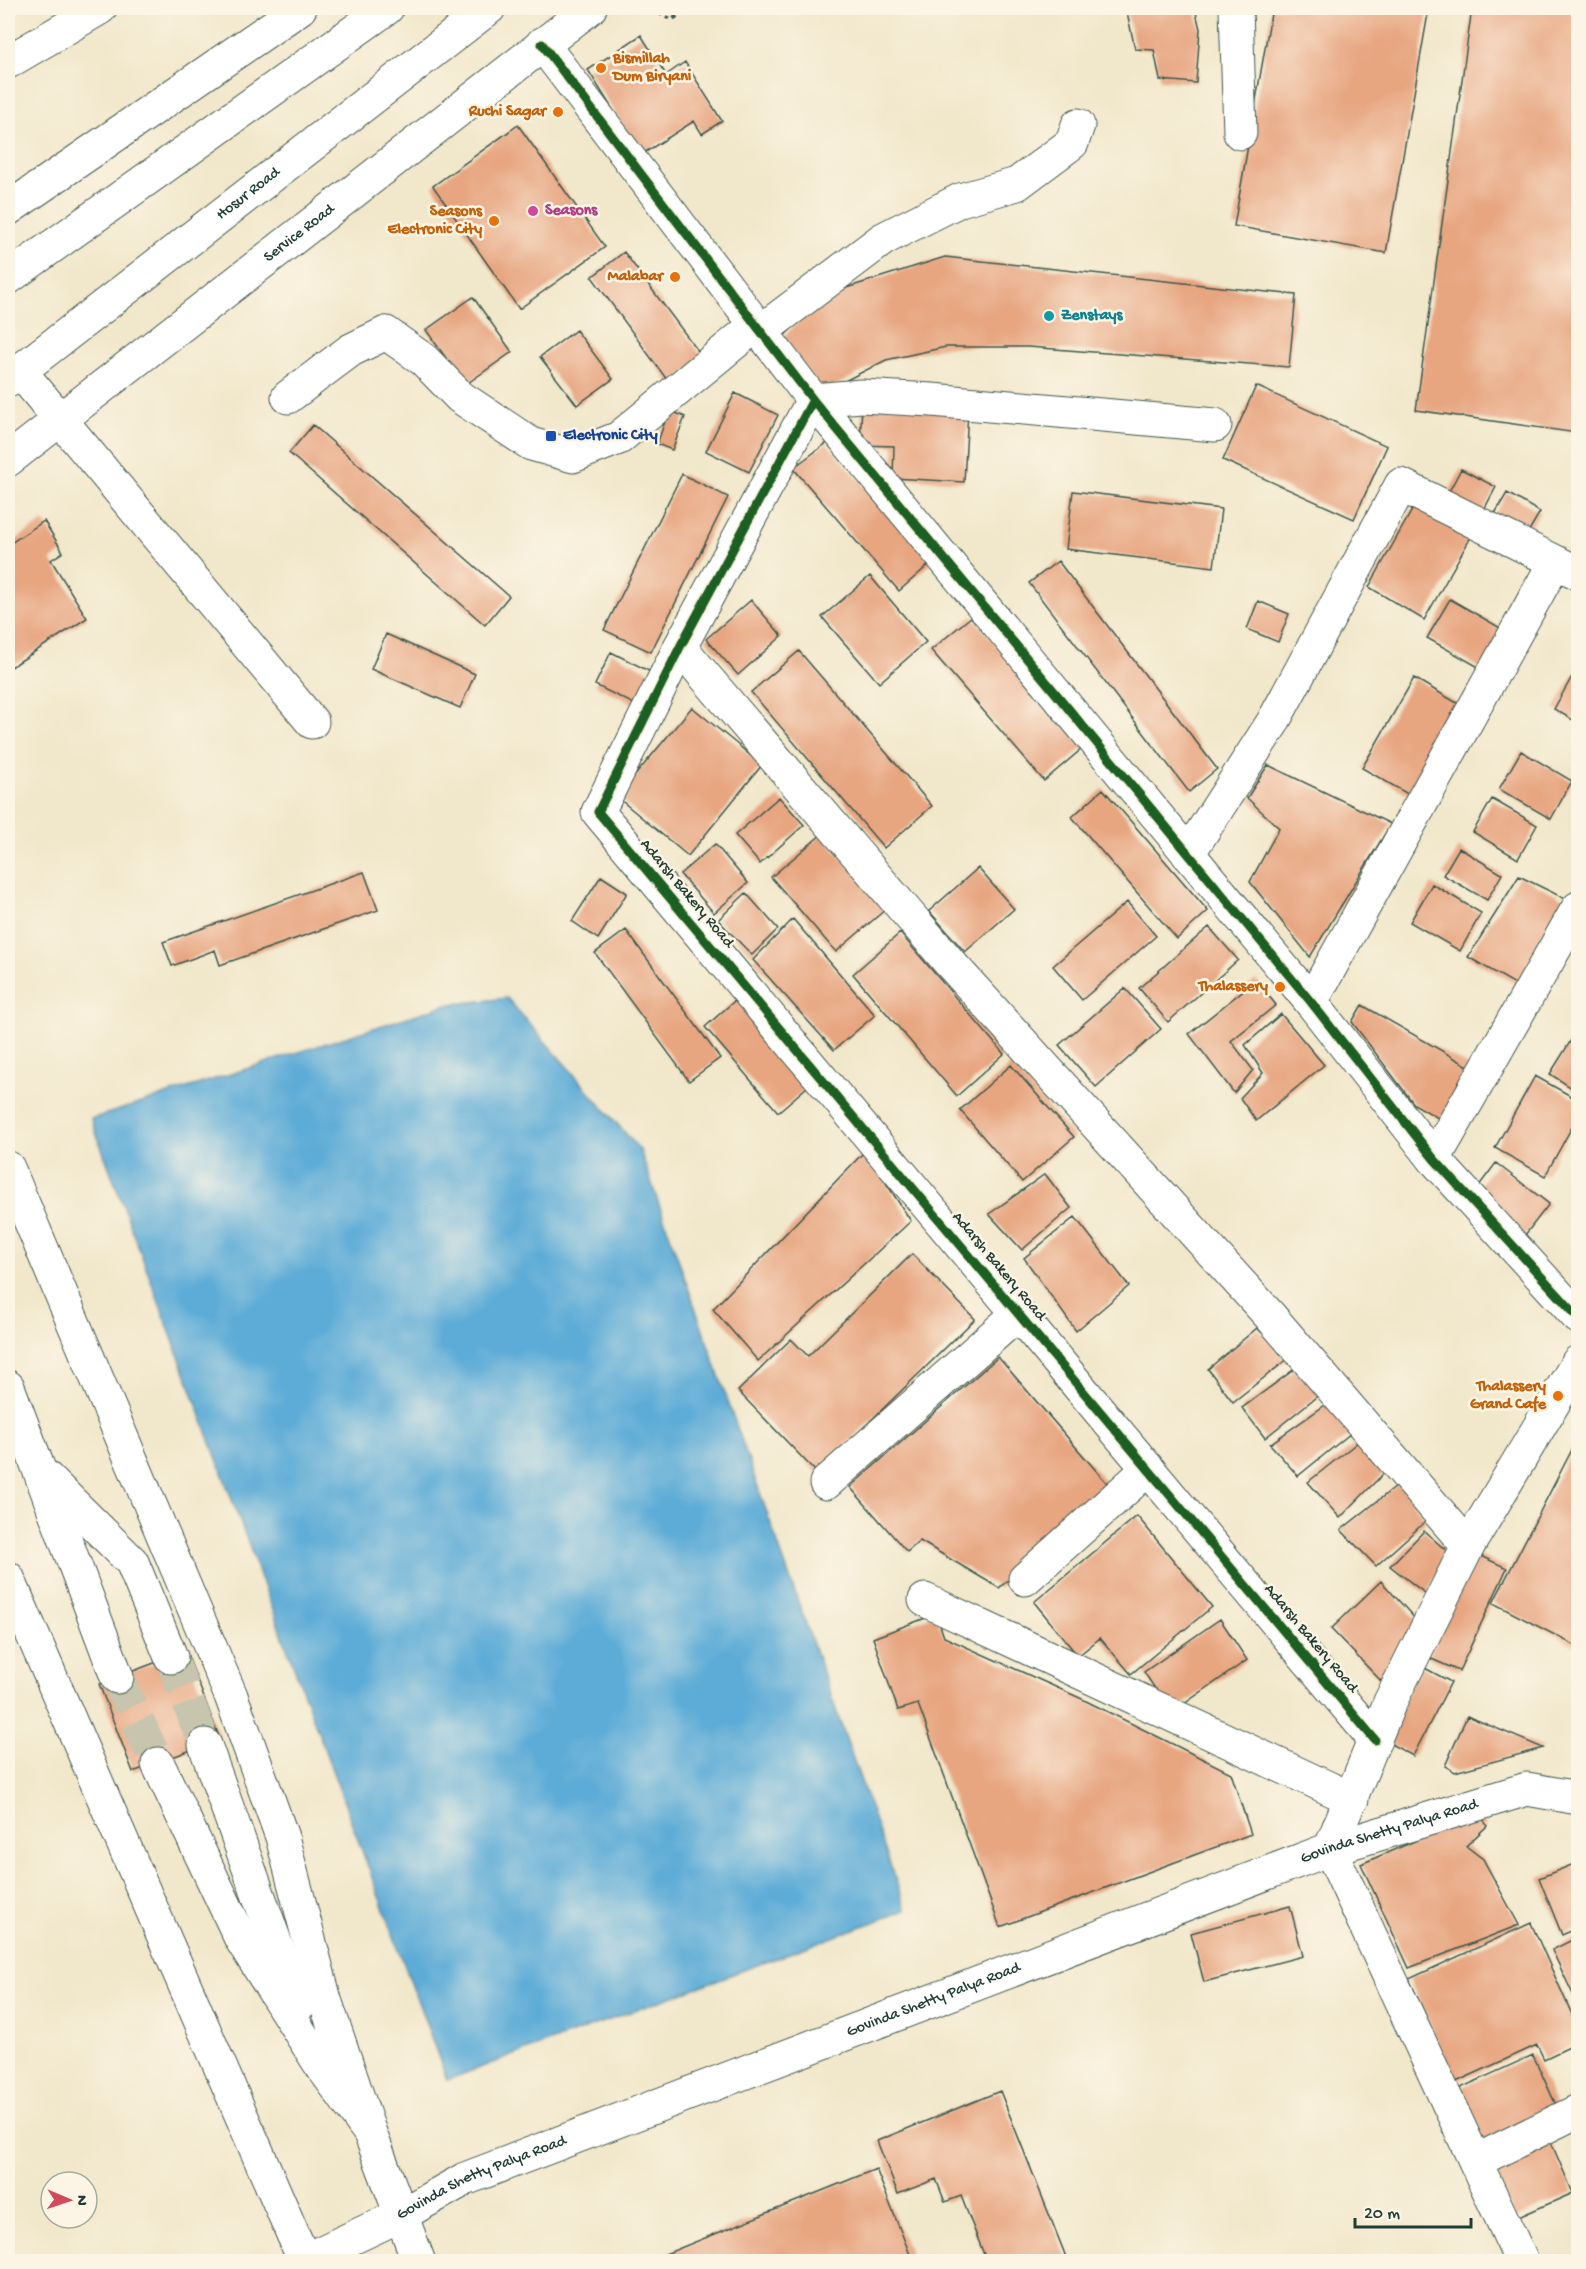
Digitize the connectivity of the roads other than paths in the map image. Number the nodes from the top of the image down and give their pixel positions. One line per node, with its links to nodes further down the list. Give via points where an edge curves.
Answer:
1 (100, 8): 8 (main road)
2 (300, 8): 11 (main road)
3 (387, 8): 12 (main road)
4 (489, 8): 14 (main road, Hosur Road)
5 (590, 8): 7 (main road, Service Road)
6 (1236, 8): 10 (main road)
7 (542, 44): 13 (main road); 17 (main road, Service Road)
8 (8, 62)
9 (1078, 125): 13 (main road, via 1072,143 1017,184 960,200 883,239)
10 (1240, 133)
11 (8, 209)
12 (8, 278)
13 (758, 328): 15 (main road, via 619,438 573,456 531,444 460,397 424,360 386,333 351,350); 16 (main road)
14 (13, 375): 17 (main road)
15 (288, 397)
16 (813, 400): 18 (main road, via 861,396 932,400); 21 (main road); 23 (main road)
17 (58, 418): 19 (main road, Service Road); 22 (main road)
18 (1215, 425)
19 (8, 460)
20 (1567, 567): 23 (main road, via 1401,485 1273,722); 25 (main road)
21 (680, 647): 28 (main road, Adarsh Bakery Road, via 598,812); 35 (main road, via 950,963 1270,1316)
22 (312, 722)
23 (1188, 854): 25 (main road)
24 (1578, 908): 26 (main road)
25 (1311, 1002): 26 (main road)
26 (1434, 1159): 29 (main road)
27 (8, 1168): 49 (main road, via 231,1696 282,1837 325,2000)
28 (1018, 1314): 33 (main road, Adarsh Bakery Road); 34 (main road)
29 (1578, 1318): 30 (main road, via 1567,1327)
30 (1578, 1360): 35 (main road)
31 (8, 1387): 32 (main road)
32 (38, 1469): 39 (main road, via 132,1562); 40 (main road)
33 (1148, 1469): 37 (main road); 41 (main road, Adarsh Bakery Road)
34 (826, 1484)
35 (1468, 1546): 41 (main road, via 1389,1702)
36 (8, 1578): 52 (main road)
37 (1025, 1579)
38 (925, 1600): 45 (main road)
39 (171, 1657)
40 (117, 1677)
41 (1375, 1740): 45 (main road)
42 (205, 1746): 47 (main road)
43 (158, 1764): 47 (main road, via 240,1939)
44 (1578, 1798): 46 (main road, Govinda Shetty Palya Road, via 1527,1789)
45 (1352, 1799): 46 (main road)
46 (1330, 1849): 50 (main road); 51 (main road, Govinda Shetty Palya Road, via 465,2179)
47 (318, 2061): 49 (main road)
48 (1578, 2111): 50 (main road)
49 (370, 2133): 51 (main road)
50 (1476, 2161): 54 (main road)
51 (403, 2214): 52 (main road, Govinda Shetty Palya Road); 53 (main road)
52 (305, 2261)
53 (419, 2262)
54 (1522, 2262)

